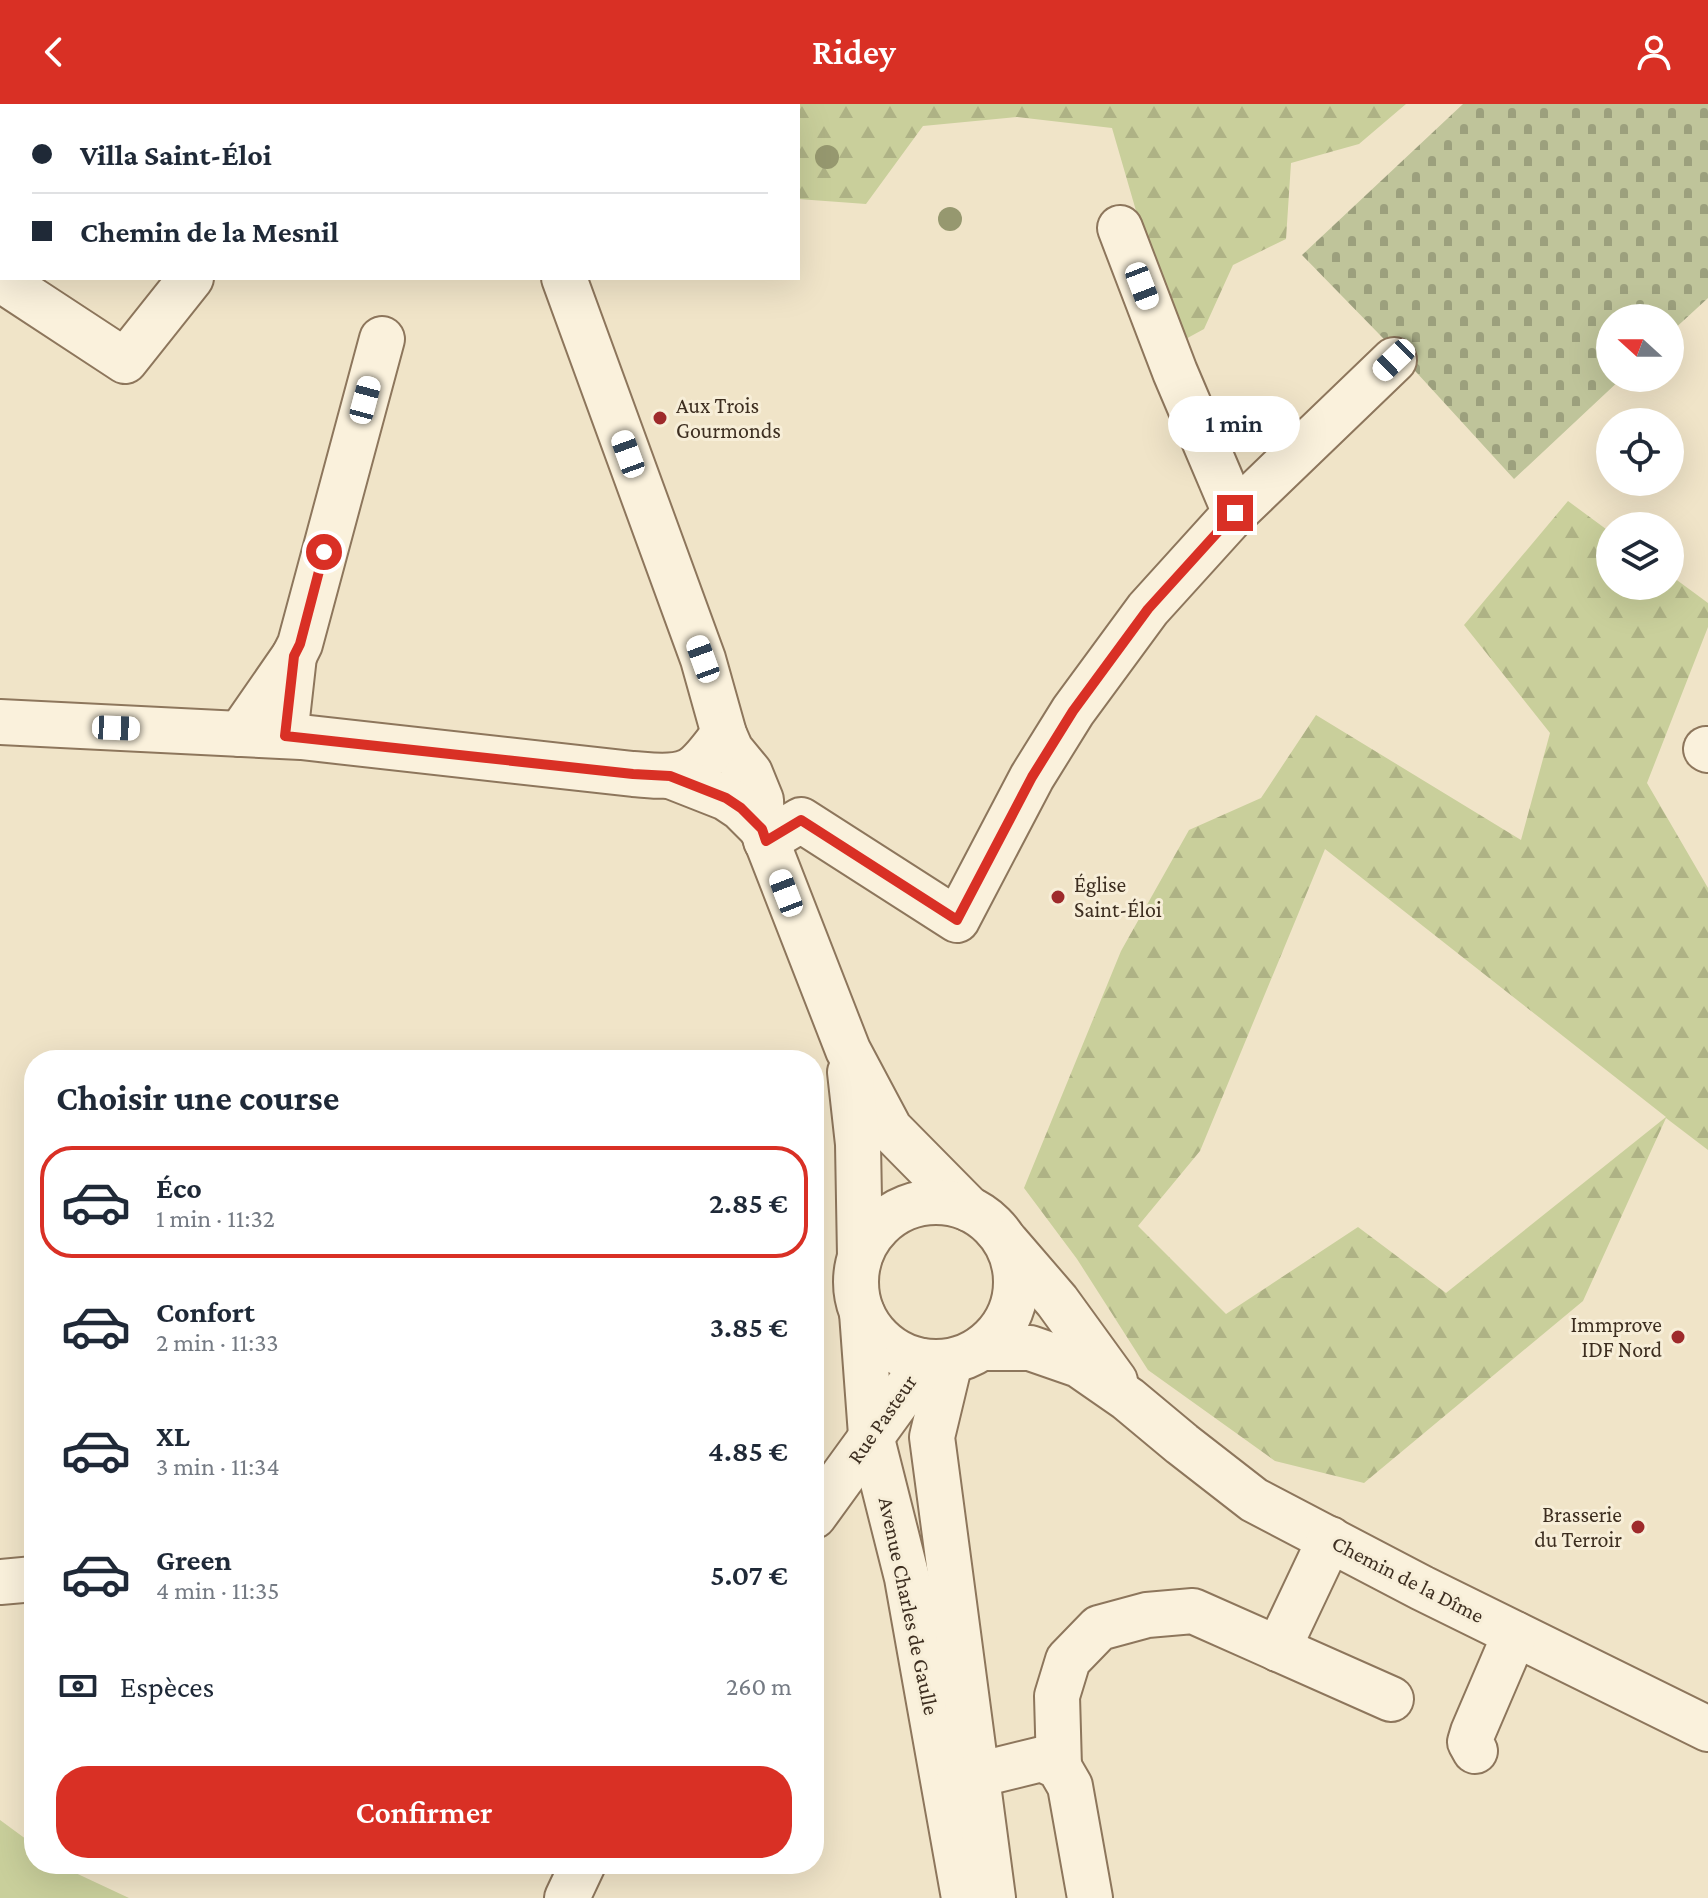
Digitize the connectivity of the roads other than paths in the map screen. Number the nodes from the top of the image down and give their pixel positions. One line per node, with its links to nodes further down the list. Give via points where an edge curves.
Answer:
1 (1120, 228): 7 (street)
2 (2, 280): 3 (street, via 125,361)
3 (189, 280)
4 (565, 280): 11 (street, via 703,659)
5 (382, 339): 8 (street)
6 (1394, 360): 7 (street)
7 (1235, 513): 14 (street, via 1148,609 1073,711 957,920 801,820)
8 (294, 656): 10 (street); 12 (street)
9 (0, 722): 10 (street)
10 (240, 734): 12 (street)
11 (724, 734): 13 (street, via 689,771); 14 (street, via 761,800)
12 (285, 736): 13 (street)
13 (670, 776): 14 (street, via 726,798)
14 (764, 835): 15 (street)
15 (848, 1050): 16 (street, via 890,1129); 18 (street, via 858,1144)
16 (969, 1209): 17 (street); 18 (street, via 943,1202 917,1204 893,1215 873,1233)
17 (1005, 1241): 20 (street, via 1014,1263 1011,1311 1000,1331); 21 (street, Chemin de la Dîme, via 1057,1301)
18 (860, 1256): 19 (street, via 856,1275)
19 (862, 1313): 20 (street, via 876,1335 897,1352); 22 (street, Avenue Charles de Gaulle)
20 (951, 1357): 21 (street, Chemin de la Dîme, via 1030,1348 1079,1365); 22 (street, Rue Pasteur, via 912,1381); 33 (street, Avenue Charles de Gaulle, via 932,1437)
21 (1128, 1399): 24 (street, Chemin de la Dîme, via 1254,1500)
22 (871, 1435): 23 (street, Rue Pasteur); 33 (street, Avenue Charles de Gaulle)
23 (824, 1493)
24 (1330, 1539): 27 (street, Chemin de la Dîme); 28 (street)
25 (24, 1580): 26 (street)
26 (0, 1582)
27 (1515, 1634): 30 (street, Chemin de la Dîme); 31 (street, via 1473,1732 1470,1742)
28 (1278, 1649): 29 (street); 32 (street, via 1193,1611 1147,1615 1099,1628 1068,1660 1057,1696)
29 (1391, 1699)
30 (1708, 1729)
31 (1475, 1751)
32 (1059, 1767): 33 (street, via 1042,1759); 38 (street, via 1070,1786)
33 (962, 1784): 36 (street, Avenue Charles de Gaulle); 37 (street, Avenue Charles de Gaulle)
34 (578, 1874): 35 (street)
35 (567, 1898)
36 (964, 1898)
37 (993, 1898)
38 (1090, 1898)

